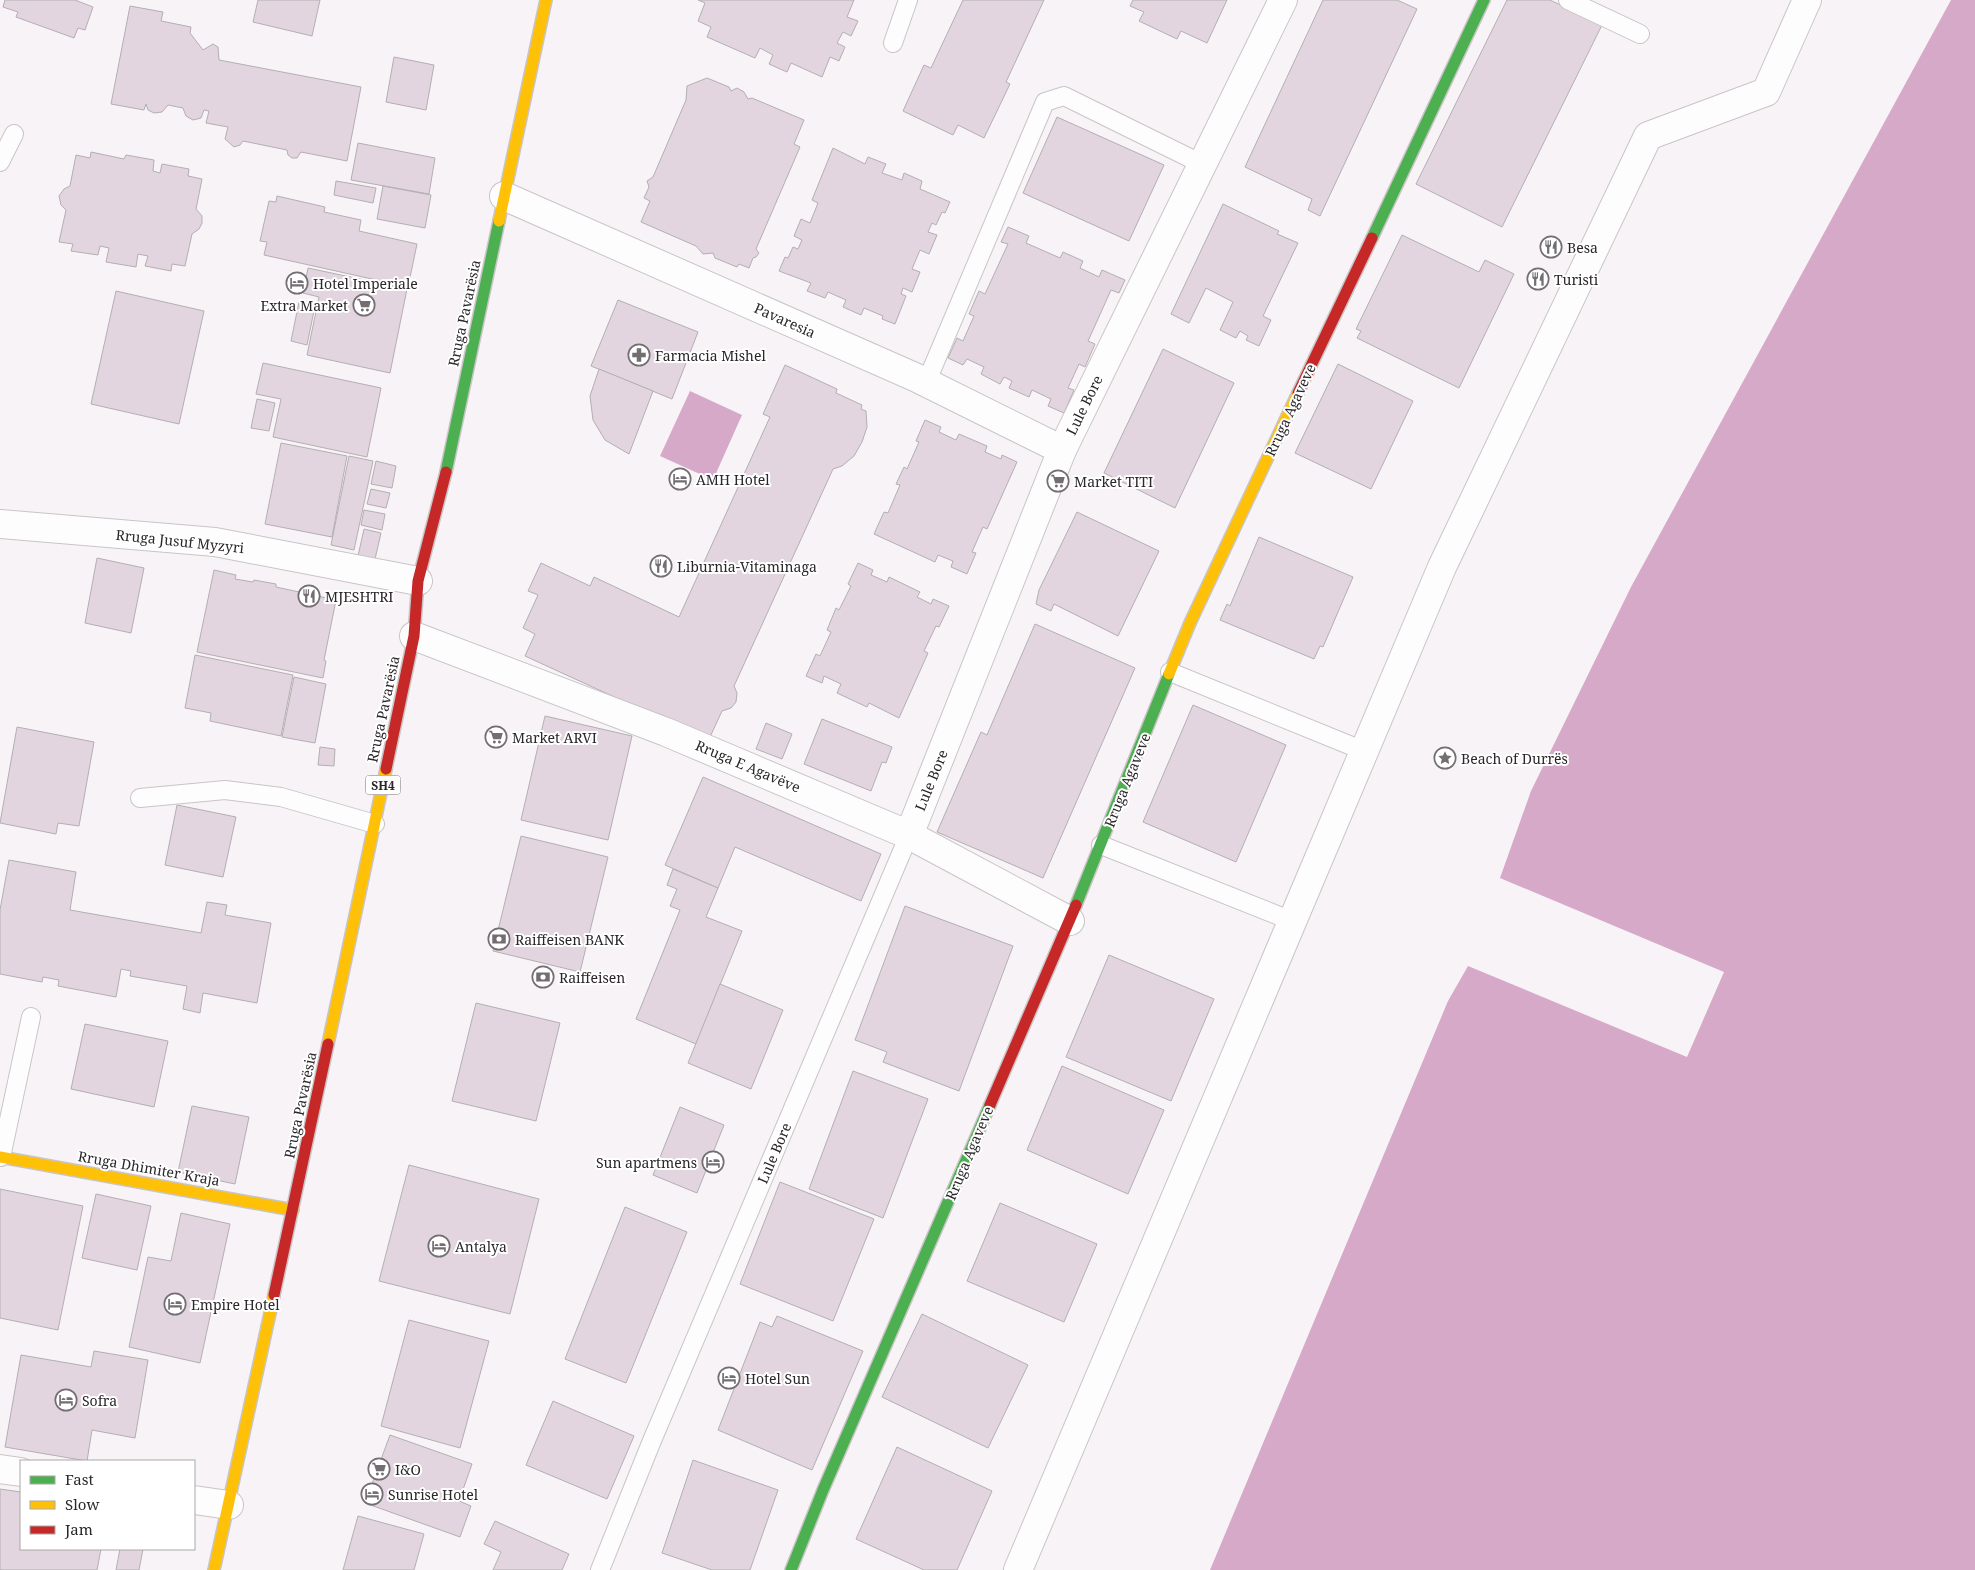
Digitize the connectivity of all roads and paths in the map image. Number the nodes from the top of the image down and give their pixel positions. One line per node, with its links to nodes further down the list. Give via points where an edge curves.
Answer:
1 (546, 0): 12 (street, Rruga Pavarësia / SH4)
2 (908, 0): 8 (lane)
3 (1283, 0): 11 (street, Lule Bore)
4 (1568, 0): 7 (lane)
5 (1807, 0): 19 (street, via 1766,92 1648,136 1442,567)
6 (1478, 2): 18 (street, Rruga Agaveve, via 1190,622)
7 (1640, 34)
8 (893, 43)
9 (14, 134): 10 (lane)
10 (0, 162)
11 (1202, 164): 13 (lane, via 1064,96 1045,102); 14 (street, Lule Bore)
12 (504, 196): 13 (street, Pavaresia); 16 (street, Rruga Pavarësia / SH4, via 445,477)
13 (926, 383): 14 (street, Pavaresia)
14 (1062, 450): 22 (street, Lule Bore)
15 (0, 524): 16 (street, Rruga Jusuf Myzyri, via 215,542)
16 (418, 581): 17 (street, Rruga Pavarësia / SH4)
17 (414, 636): 21 (street, Rruga Pavarësia / SH4); 22 (street, Rruga E Agavëve, via 666,732)
18 (1170, 672): 19 (lane); 23 (street, Rruga Agaveve)
19 (1364, 751): 25 (street)
20 (140, 798): 21 (lane, via 225,790 281,797)
21 (375, 824): 28 (street, Rruga Pavarësia / SH4)
22 (909, 834): 24 (street, Rruga E Agavëve); 34 (lane, Lule Bore)
23 (1101, 845): 24 (street, Rruga Agaveve); 25 (lane)
24 (1070, 921): 35 (street, Rruga Agaveve)
25 (1292, 921): 36 (street)
26 (31, 1017): 27 (lane)
27 (0, 1157): 28 (street, Rruga Dhimiter Kraja)
28 (293, 1210): 32 (street, Rruga Pavarësia / SH4)
29 (0, 1469): 30 (street)
30 (20, 1472)
31 (195, 1500): 32 (street)
32 (229, 1505): 33 (street, Rruga Pavarësia / SH4)
33 (214, 1570)
34 (600, 1570)
35 (791, 1570)
36 (1018, 1570)

